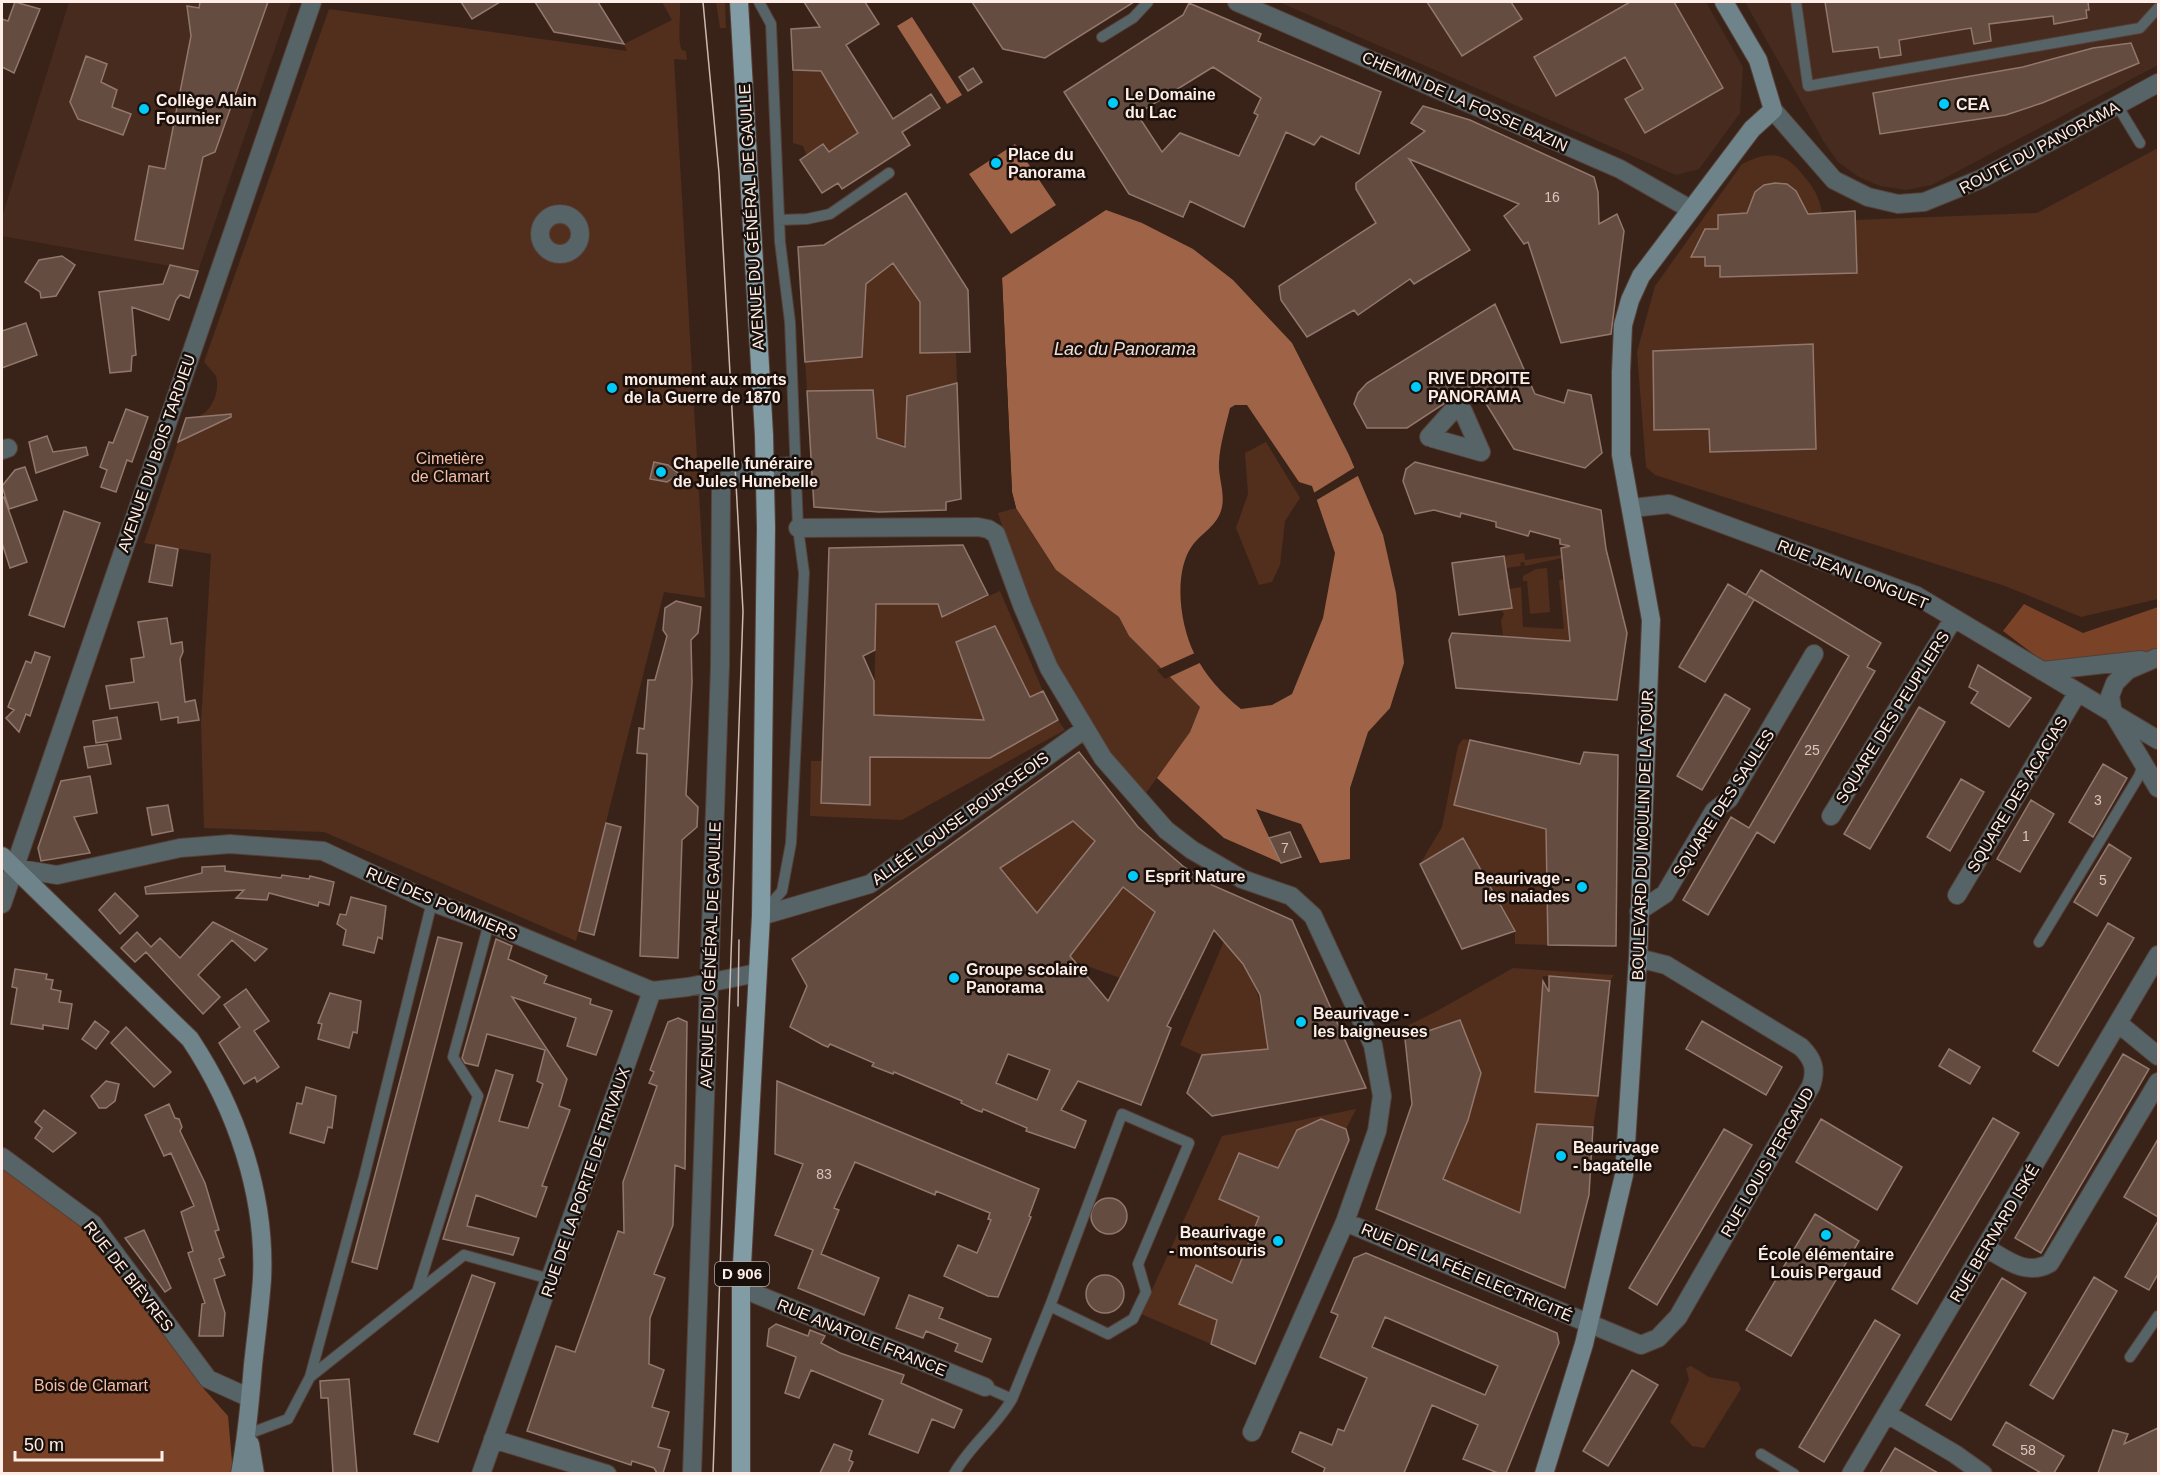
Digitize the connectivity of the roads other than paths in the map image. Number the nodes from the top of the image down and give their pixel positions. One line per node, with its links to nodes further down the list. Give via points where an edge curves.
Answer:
1 (312, 2): 34 (street, AVENUE DU BOIS TARDIEU)
2 (739, 2): 18 (main road, AVENUE DU GÉNÉRAL DE GAULLE / D 906)
3 (759, 2): 16 (lane, via 771,24)
4 (1148, 2): 9 (lane, via 1133,18)
5 (1237, 2): 15 (street, CHEMIN DE LA FOSSE BAZIN, via 1620,169)
6 (1724, 2): 12 (street, via 1758,60)
7 (1796, 2): 8 (lane, via 1808,86 2140,28)
8 (2158, 8)
9 (1102, 37)
10 (2158, 83): 11 (street, ROUTE DU PANORAMA)
11 (2117, 105): 12 (street, ROUTE DU PANORAMA, via 1960,189 1924,202 1898,204 1868,197 1834,180); 13 (lane)
12 (1773, 110): 15 (street, BOULEVARD DU MOULIN DE LA TOUR, via 1752,129)
13 (2140, 143)
14 (889, 173): 16 (lane, via 830,214)
15 (1690, 209): 19 (street, BOULEVARD DU MOULIN DE LA TOUR, via 1641,276 1623,325 1621,455)
16 (779, 220): 17 (lane, via 790,322)
17 (795, 466): 18 (street); 20 (lane)
18 (765, 469): 39 (main road, AVENUE DU GÉNÉRAL DE GAULLE / D 906); 45 (street, AVENUE DU GÉNÉRAL DE GAULLE, via 735,473 721,487 720,666)
19 (1632, 508): 21 (street, RUE JEAN LONGUET, via 1669,504 1917,596); 38 (street, BOULEVARD DU MOULIN DE LA TOUR, via 1651,620)
20 (798, 528): 28 (street, RUE DE LA FÉE ELECTRICITÉ, via 988,529 996,534 1049,668); 39 (lane, via 804,573 791,843 782,891)
21 (1954, 618): 25 (street, RUE JEAN LONGUET); 33 (street, SQUARE DES PEUPLIERS)
22 (1814, 654): 38 (street, SQUARE DES SAULES, via 1729,799 1714,811 1665,894)
23 (2157, 658): 24 (street); 27 (street, via 2128,670 2115,683 2110,696)
24 (2118, 663): 25 (street); 26 (street, SQUARE DES ACACIAS)
25 (2042, 671): 26 (street, RUE JEAN LONGUET)
26 (2084, 696): 27 (street, RUE JEAN LONGUET); 35 (street, SQUARE DES ACACIAS)
27 (2113, 713): 29 (street, RUE JEAN LONGUET); 30 (street)
28 (1085, 729): 39 (street, ALLÉE LOUISE BOURGEOIS, via 870,884); 51 (street, RUE DE LA FÉE ELECTRICITÉ, via 1116,774 1166,830 1223,870 1291,896 1313,916 1373,1045 1382,1096 1377,1131)
29 (2158, 740): 30 (street)
30 (2151, 762): 31 (street); 32 (street); 41 (lane)
31 (2158, 776)
32 (2158, 788)
33 (1831, 816)
34 (8, 862): 36 (street, RUE DES POMMIERS, via 57,874 180,848 277,846 323,851); 37 (street, AVENUE DU BOIS TARDIEU); 62 (street, via 190,1039 214,1075 252,1180 258,1228 262,1277)
35 (1957, 896)
36 (432, 902): 40 (street, RUE DES POMMIERS); 60 (lane)
37 (2, 904)
38 (1639, 911): 43 (street, BOULEVARD DU MOULIN DE LA TOUR)
39 (761, 916): 44 (main road, AVENUE DU GÉNÉRAL DE GAULLE / D 906)
40 (489, 923): 46 (street, RUE DES POMMIERS); 55 (lane, via 453,1057 478,1096)
41 (2039, 942)
42 (2158, 955): 47 (street, RUE BERNARD ISKÉ)
43 (1638, 958): 58 (street, BOULEVARD DU MOULIN DE LA TOUR, via 1624,1175); 58 (street, RUE LOUIS PERGAUD, via 1666,965 1801,1047 1813,1061 1814,1078 1678,1317 1658,1338 1641,1345)
44 (757, 973): 45 (street); 54 (main road, AVENUE DU GÉNÉRAL DE GAULLE / D 906)
45 (709, 982): 46 (street); 73 (street, AVENUE DU GÉNÉRAL DE GAULLE)
46 (652, 991): 53 (street, RUE DE LA PORTE DE TRIVAUX)
47 (2118, 1023): 48 (street); 52 (street, RUE BERNARD ISKÉ)
48 (2158, 1056)
49 (2158, 1082): 52 (street, via 2050,1263 2033,1269 2021,1267)
50 (2, 1157): 62 (street, RUE DE BIÈVRES, via 93,1224 208,1379)
51 (1345, 1222): 58 (street, RUE DE LA FÉE ELECTRICITÉ); 65 (street, RUE DE LA FÉE ELECTRICITÉ)
52 (1986, 1248): 64 (street, RUE BERNARD ISKÉ)
53 (550, 1280): 55 (lane, via 464,1255); 67 (street, RUE DE LA PORTE DE TRIVAUX)
54 (741, 1283): 61 (street, RUE ANATOLE FRANCE, via 753,1293); 74 (main road, AVENUE DU GÉNÉRAL DE GAULLE / D 906)
55 (417, 1292): 60 (lane)
56 (1050, 1306): 56 (lane, via 1122,1114 1189,1143 1138,1264 1146,1292 1133,1318 1108,1334); 63 (lane)
57 (2158, 1316): 59 (lane)
58 (1589, 1322): 76 (street, BOULEVARD DU MOULIN DE LA TOUR)
59 (2130, 1357)
60 (310, 1377): 66 (lane, via 288,1419)
61 (985, 1387): 63 (lane)
62 (250, 1398): 66 (street)
63 (1012, 1399): 75 (lane)
64 (1887, 1414): 78 (street, RUE BERNARD ISKÉ); 79 (street)
65 (1252, 1432)
66 (248, 1434): 69 (street); 70 (street)
67 (494, 1439): 71 (street, RUE DE LA PORTE DE TRIVAUX); 72 (street)
68 (1761, 1454): 77 (lane)
69 (240, 1473)
70 (255, 1473)
71 (481, 1473)
72 (607, 1473)
73 (692, 1473)
74 (741, 1473)
75 (954, 1473)
76 (1545, 1473)
77 (1794, 1473)
78 (1851, 1473)
79 (1983, 1473)

